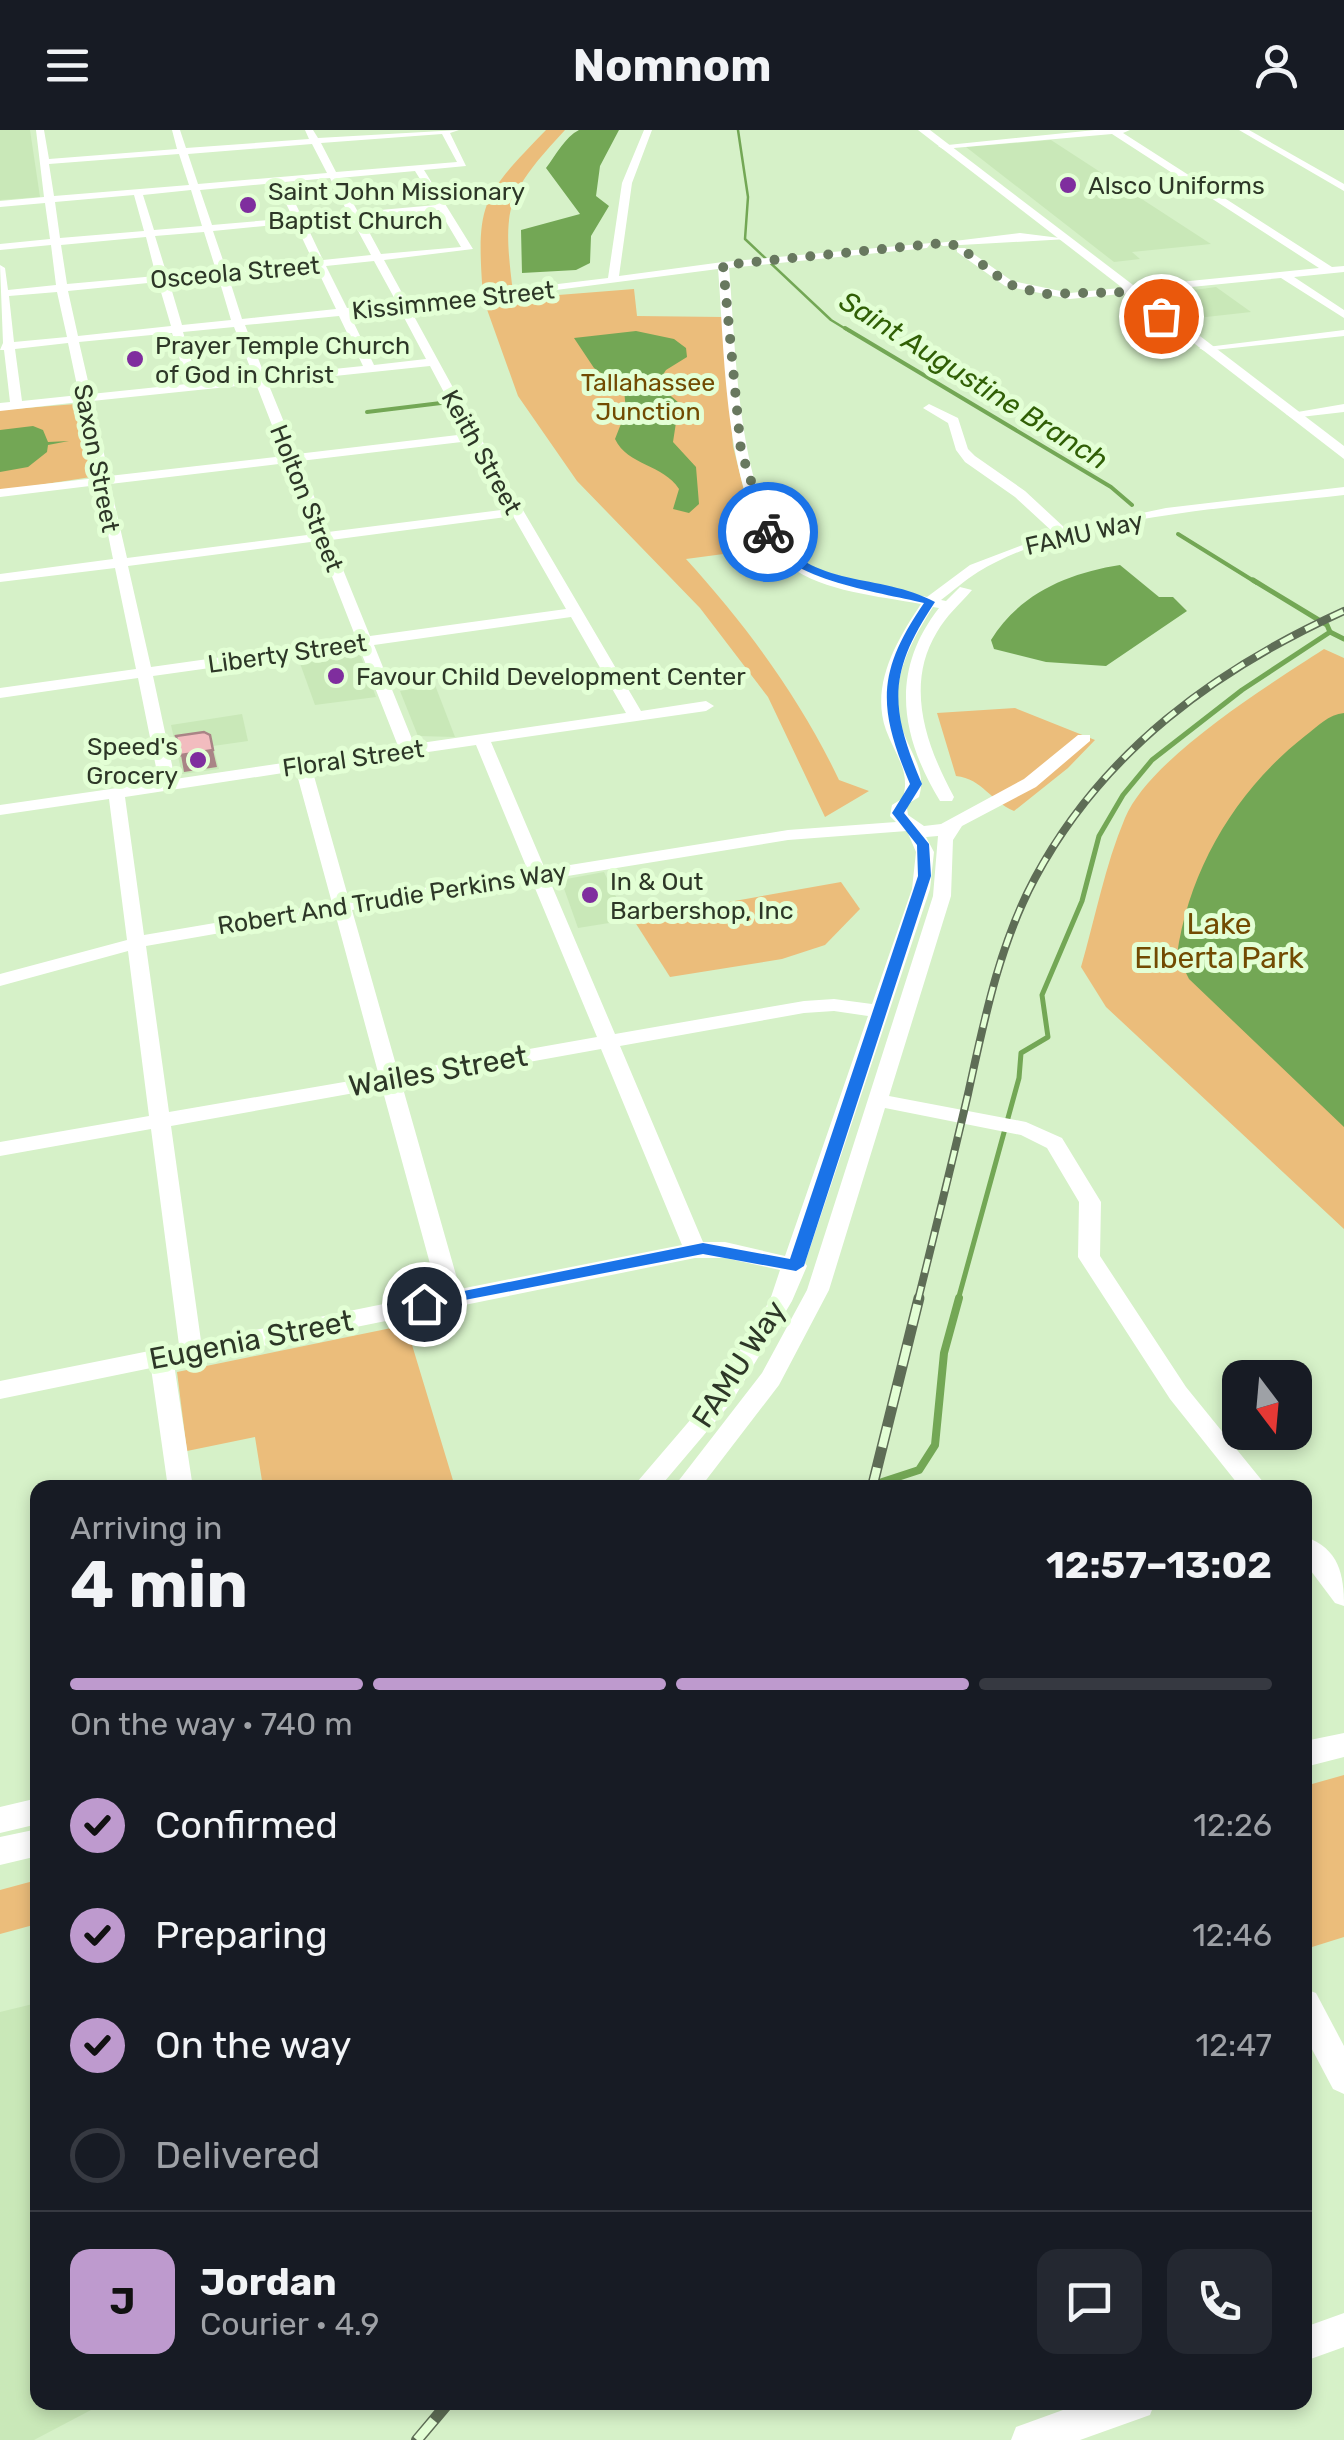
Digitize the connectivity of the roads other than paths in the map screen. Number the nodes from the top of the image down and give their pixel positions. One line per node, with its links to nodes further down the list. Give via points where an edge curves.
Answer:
1 (40, 130): 13 (street, Saxon Street)
2 (176, 130): 12 (street, Holton Street)
3 (445, 130): 4 (street); 10 (street); 14 (street, via 464,161)
4 (458, 130)
5 (648, 130): 43 (street, via 627,184)
6 (924, 130): 11 (main road)
7 (1126, 130): 9 (street)
8 (1243, 130): 18 (street)
9 (1114, 131): 11 (street); 39 (street)
10 (312, 136): 12 (street); 15 (street, Keith Street)
11 (942, 146): 26 (main road)
12 (183, 151): 13 (street); 17 (street, Holton Street)
13 (45, 162): 20 (street, Saxon Street)
14 (419, 170): 15 (street); 22 (street)
15 (333, 177): 16 (street); 23 (street, Keith Street)
16 (280, 181): 17 (street); 24 (street)
17 (194, 188): 19 (street); 25 (street, Holton Street)
18 (1344, 188)
19 (138, 193): 20 (street); 27 (street)
20 (50, 200): 21 (street); 31 (street, Saxon Street)
21 (0, 204)
22 (443, 207): 23 (street); 34 (street, Osceola Street, via 469,248)
23 (354, 215): 24 (street); 34 (street, Keith Street)
24 (300, 220): 25 (street); 35 (street)
25 (204, 228): 27 (street); 40 (street, Holton Street)
26 (1049, 228): 28 (street); 29 (main road)
27 (151, 233): 31 (street); 42 (street)
28 (1020, 236): 29 (street); 30 (street)
29 (1062, 238): 45 (main road)
30 (973, 240): 33 (street); 33 (street)
31 (54, 242): 32 (street); 44 (street, Saxon Street)
32 (0, 247)
33 (956, 250): 36 (street, Kissimmee Street, via 904,247); 45 (street, via 1008,284 1042,294)
34 (375, 258): 35 (street, Osceola Street); 47 (street, Keith Street)
35 (320, 264): 40 (street, Osceola Street); 48 (street)
36 (723, 265): 43 (street, Kissimmee Street); 78 (street, via 741,451 770,536 782,554 815,573)
37 (0, 268): 46 (street)
38 (1344, 268): 39 (street)
39 (1329, 270): 41 (street)
40 (220, 273): 42 (street, Osceola Street); 50 (street, Holton Street)
41 (1283, 275): 45 (street); 49 (street)
42 (164, 278): 44 (street, Osceola Street); 51 (street)
43 (613, 281): 47 (street, Kissimmee Street)
44 (62, 288): 46 (street, Osceola Street); 53 (street, Saxon Street)
45 (1130, 292): 55 (main road)
46 (2, 294): 54 (street)
47 (402, 306): 48 (street, Kissimmee Street); 56 (street, Keith Street)
48 (343, 312): 50 (street, Kissimmee Street); 57 (street)
49 (1344, 316)
50 (238, 322): 51 (street, Kissimmee Street); 58 (street, Holton Street)
51 (180, 328): 53 (street, Kissimmee Street); 59 (street)
52 (1344, 333): 55 (street)
53 (73, 339): 54 (street, Kissimmee Street); 60 (street, Saxon Street)
54 (4, 346): 61 (street)
55 (1205, 348): 65 (main road)
56 (432, 362): 57 (street); 66 (street, Keith Street)
57 (370, 369): 58 (street)
58 (262, 381): 59 (street); 68 (street, Holton Street)
59 (194, 388): 60 (street)
60 (84, 399): 61 (street); 69 (street, Saxon Street)
61 (16, 405): 62 (street)
62 (0, 406)
63 (929, 408): 74 (street, via 954,421 970,459)
64 (1344, 408): 65 (street)
65 (1292, 414): 67 (main road)
66 (474, 437): 68 (street); 73 (street, Keith Street)
67 (1344, 454)
68 (291, 459): 69 (street); 75 (street, Holton Street)
69 (100, 482): 71 (street); 76 (street, Saxon Street)
70 (1344, 492): 74 (street, FAMU Way)
71 (0, 494)
72 (1344, 499): 78 (street, FAMU Way, via 1071,540 1007,564)
73 (516, 512): 75 (street); 79 (street, Keith Street)
74 (1062, 533): 78 (street, FAMU Way, via 990,560)
75 (323, 537): 76 (street); 80 (street, Holton Street)
76 (118, 564): 77 (street); 81 (street, Saxon Street)
77 (0, 578)
78 (939, 603): 92 (street, FAMU Way, via 921,648 911,708 920,748); 93 (street, FAMU Way, via 902,643 891,700 896,736 916,781)
79 (574, 612): 80 (street, Liberty Street); 84 (street, Keith Street)
80 (365, 642): 81 (street, Liberty Street); 87 (street, Holton Street)
81 (143, 672): 82 (street, Liberty Street); 90 (street, Saxon Street)
82 (0, 693)
83 (706, 706): 84 (street, Floral Street)
84 (636, 716): 86 (street, Floral Street)
85 (1084, 738): 88 (street)
86 (482, 739): 87 (street, Floral Street); 98 (street)
87 (408, 750): 89 (street, Floral Street)
88 (1050, 763): 92 (street, via 995,791); 95 (street, via 1034,781)
89 (303, 765): 90 (street, Floral Street); 99 (street)
90 (168, 784): 91 (street, Floral Street)
91 (116, 792): 94 (street, Floral Street); 100 (street)
92 (948, 797): 93 (street); 95 (street, FAMU Way, via 963,807)
93 (906, 801): 96 (street, FAMU Way, via 899,816); 97 (street, Robert And Trudie Perkins Way)
94 (0, 810)
95 (959, 822): 96 (street, via 937,831); 105 (street, FAMU Way, via 944,840 942,896)
96 (912, 826): 97 (street, Robert And Trudie Perkins Way); 102 (street, FAMU Way, via 924,848 924,876)
97 (788, 836): 98 (street, Robert And Trudie Perkins Way)
98 (538, 874): 99 (street, Robert And Trudie Perkins Way); 103 (street)
99 (341, 906): 100 (street, Robert And Trudie Perkins Way); 104 (street)
100 (136, 941): 101 (street, Robert And Trudie Perkins Way); 106 (street)
101 (0, 980)
102 (878, 1011): 103 (street, Wailes Street, via 813,1006); 109 (street, FAMU Way)
103 (610, 1042): 104 (street, Wailes Street); 108 (street)
104 (390, 1079): 106 (street, Wailes Street); 110 (street)
105 (878, 1100): 116 (street, FAMU Way, via 810,1307 744,1417); 117 (street, via 1026,1128 1060,1150 1090,1202 1089,1257 1178,1393)
106 (162, 1122): 107 (street, Wailes Street); 111 (street)
107 (0, 1150)
108 (695, 1250): 109 (street, Eugenia Street, via 716,1248); 110 (street, Eugenia Street)
109 (796, 1266): 115 (street, FAMU Way, via 731,1386)
110 (451, 1299): 111 (street, Eugenia Street)
111 (191, 1352): 112 (street, Eugenia Street)
112 (161, 1358): 113 (street, Eugenia Street); 114 (street)
113 (0, 1390)
114 (180, 1480)
115 (651, 1480)
116 (692, 1480)
117 (1249, 1480)
118 (1312, 1554): 119 (street)
119 (1344, 1595)
120 (1344, 1745): 121 (street)
121 (1312, 1752)
122 (30, 1814): 123 (street)
123 (0, 1820)
124 (30, 1844): 125 (street)
125 (0, 1851)
126 (1312, 2017): 127 (street)
127 (1344, 2078)
128 (1344, 2330): 129 (street)
129 (1312, 2341)
130 (1114, 2410): 131 (street)
131 (1029, 2440)

